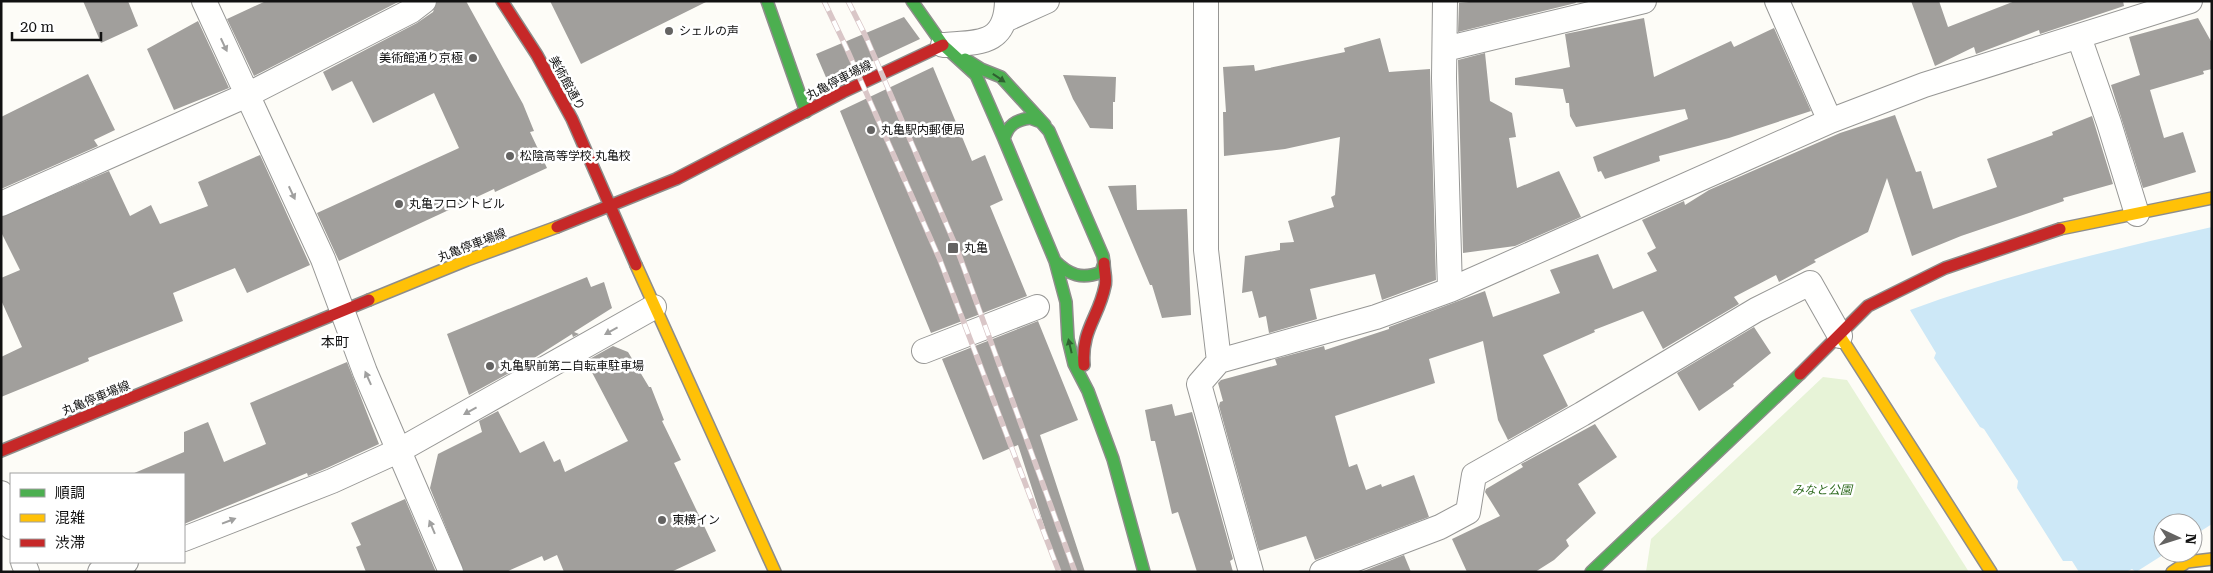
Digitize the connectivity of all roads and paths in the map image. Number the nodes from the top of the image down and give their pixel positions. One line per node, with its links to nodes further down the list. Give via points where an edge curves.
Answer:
1 (204, 1): 16 (street, one-way to 16)
2 (424, 1): 16 (street, via 410,12)
3 (502, 1): 23 (street, 美術館通り, via 572,119)
4 (767, 1): 17 (street)
5 (912, 1): 14 (street)
6 (1047, 1): 12 (street)
7 (1206, 1): 33 (street, via 1206,250)
8 (1445, 1): 15 (street)
9 (1644, 1): 15 (street)
10 (1777, 1): 18 (street)
11 (2190, 1): 13 (street)
12 (1007, 10): 14 (street, via 997,33 984,41)
13 (2079, 37): 18 (street, via 1924,85); 24 (street)
14 (943, 45): 17 (street, 丸亀停車場線); 19 (street, one-way to 19, via 1001,77); 20 (street, via 976,75)
15 (1445, 49): 27 (street)
16 (247, 95): 22 (street); 30 (street, one-way to 30, via 323,260)
17 (806, 112): 23 (street, 丸亀停車場線, via 676,179)
18 (1830, 120): 27 (street)
19 (1045, 125): 20 (street, via 1030,118 1020,119 1006,130); 26 (street)
20 (1004, 138): 25 (street)
21 (2212, 198): 24 (street)
22 (1, 204)
23 (609, 207): 28 (street, 美術館通り); 30 (street, 丸亀停車場線, via 467,260)
24 (2137, 214): 31 (street, via 2061,229 1945,268 1868,306)
25 (1055, 261): 26 (street, via 1065,272 1083,278 1101,272); 34 (street, one-way to 25, via 1074,364 1066,302)
26 (1104, 263): 34 (street, via 1105,286 1085,331 1082,356)
27 (1450, 290): 33 (street, via 1376,317)
28 (654, 307): 35 (street, one-way to 35); 45 (street, 美術館通り)
29 (1037, 307): 32 (street)
30 (343, 313): 35 (street, one-way to 30); 36 (street, 丸亀停車場線)
31 (1840, 336): 42 (street); 48 (street, via 1810,283 1756,310 1474,476 1468,512 1440,527); 49 (street)
32 (924, 352)
33 (1219, 362): 47 (street, via 1199,384)
34 (1088, 391): 46 (street, via 1114,459)
35 (400, 450): 39 (street, one-way to 35, via 332,481); 44 (street, one-way to 35)
36 (1, 451)
37 (1, 493): 38 (street)
38 (10, 524)
39 (185, 539)
40 (2212, 559): 50 (street, via 2187,562)
41 (123, 563): 43 (street)
42 (1598, 569)
43 (100, 572)
44 (451, 572)
45 (775, 572)
46 (1144, 572)
47 (1251, 572)
48 (1322, 572)
49 (1991, 572)
50 (2172, 572)

